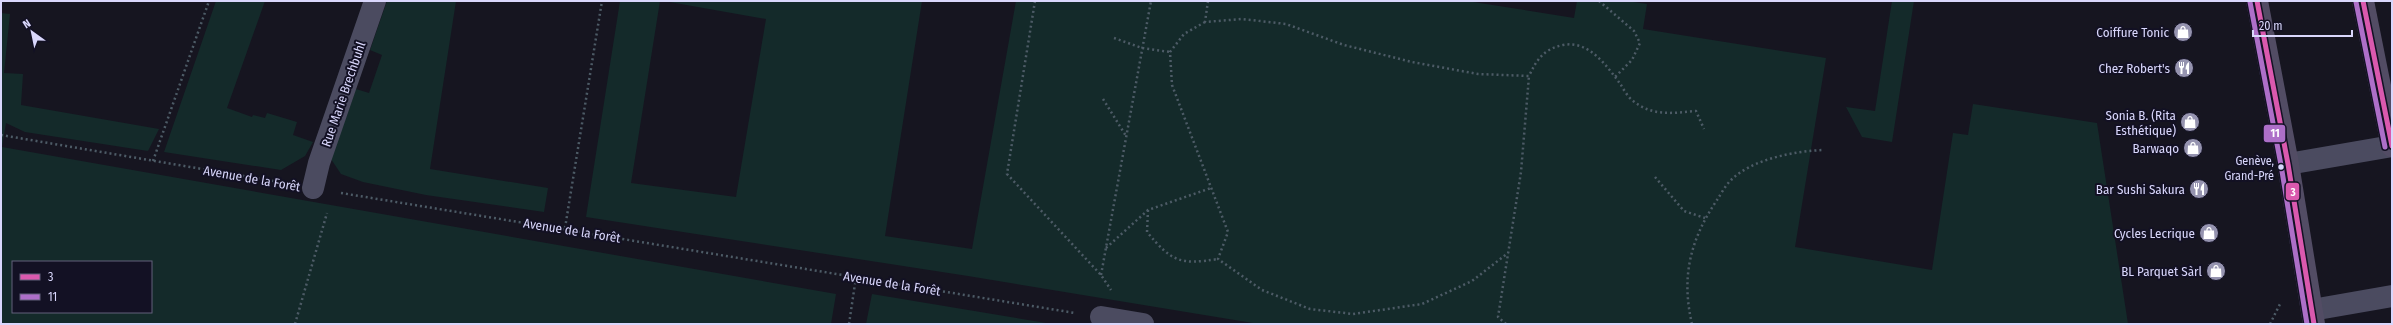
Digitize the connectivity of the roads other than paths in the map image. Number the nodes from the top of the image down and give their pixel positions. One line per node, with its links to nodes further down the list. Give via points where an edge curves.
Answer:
1 (375, 1): 6 (street, Rue Marie Brechbuhl, via 319,163)
2 (2257, 1): 5 (main road)
3 (2364, 1): 4 (main road)
4 (2392, 146): 5 (street)
5 (2288, 164): 8 (main road)
6 (313, 188)
7 (2392, 296): 8 (street)
8 (2313, 317)
9 (1110, 318): 10 (street)
10 (1143, 324)

